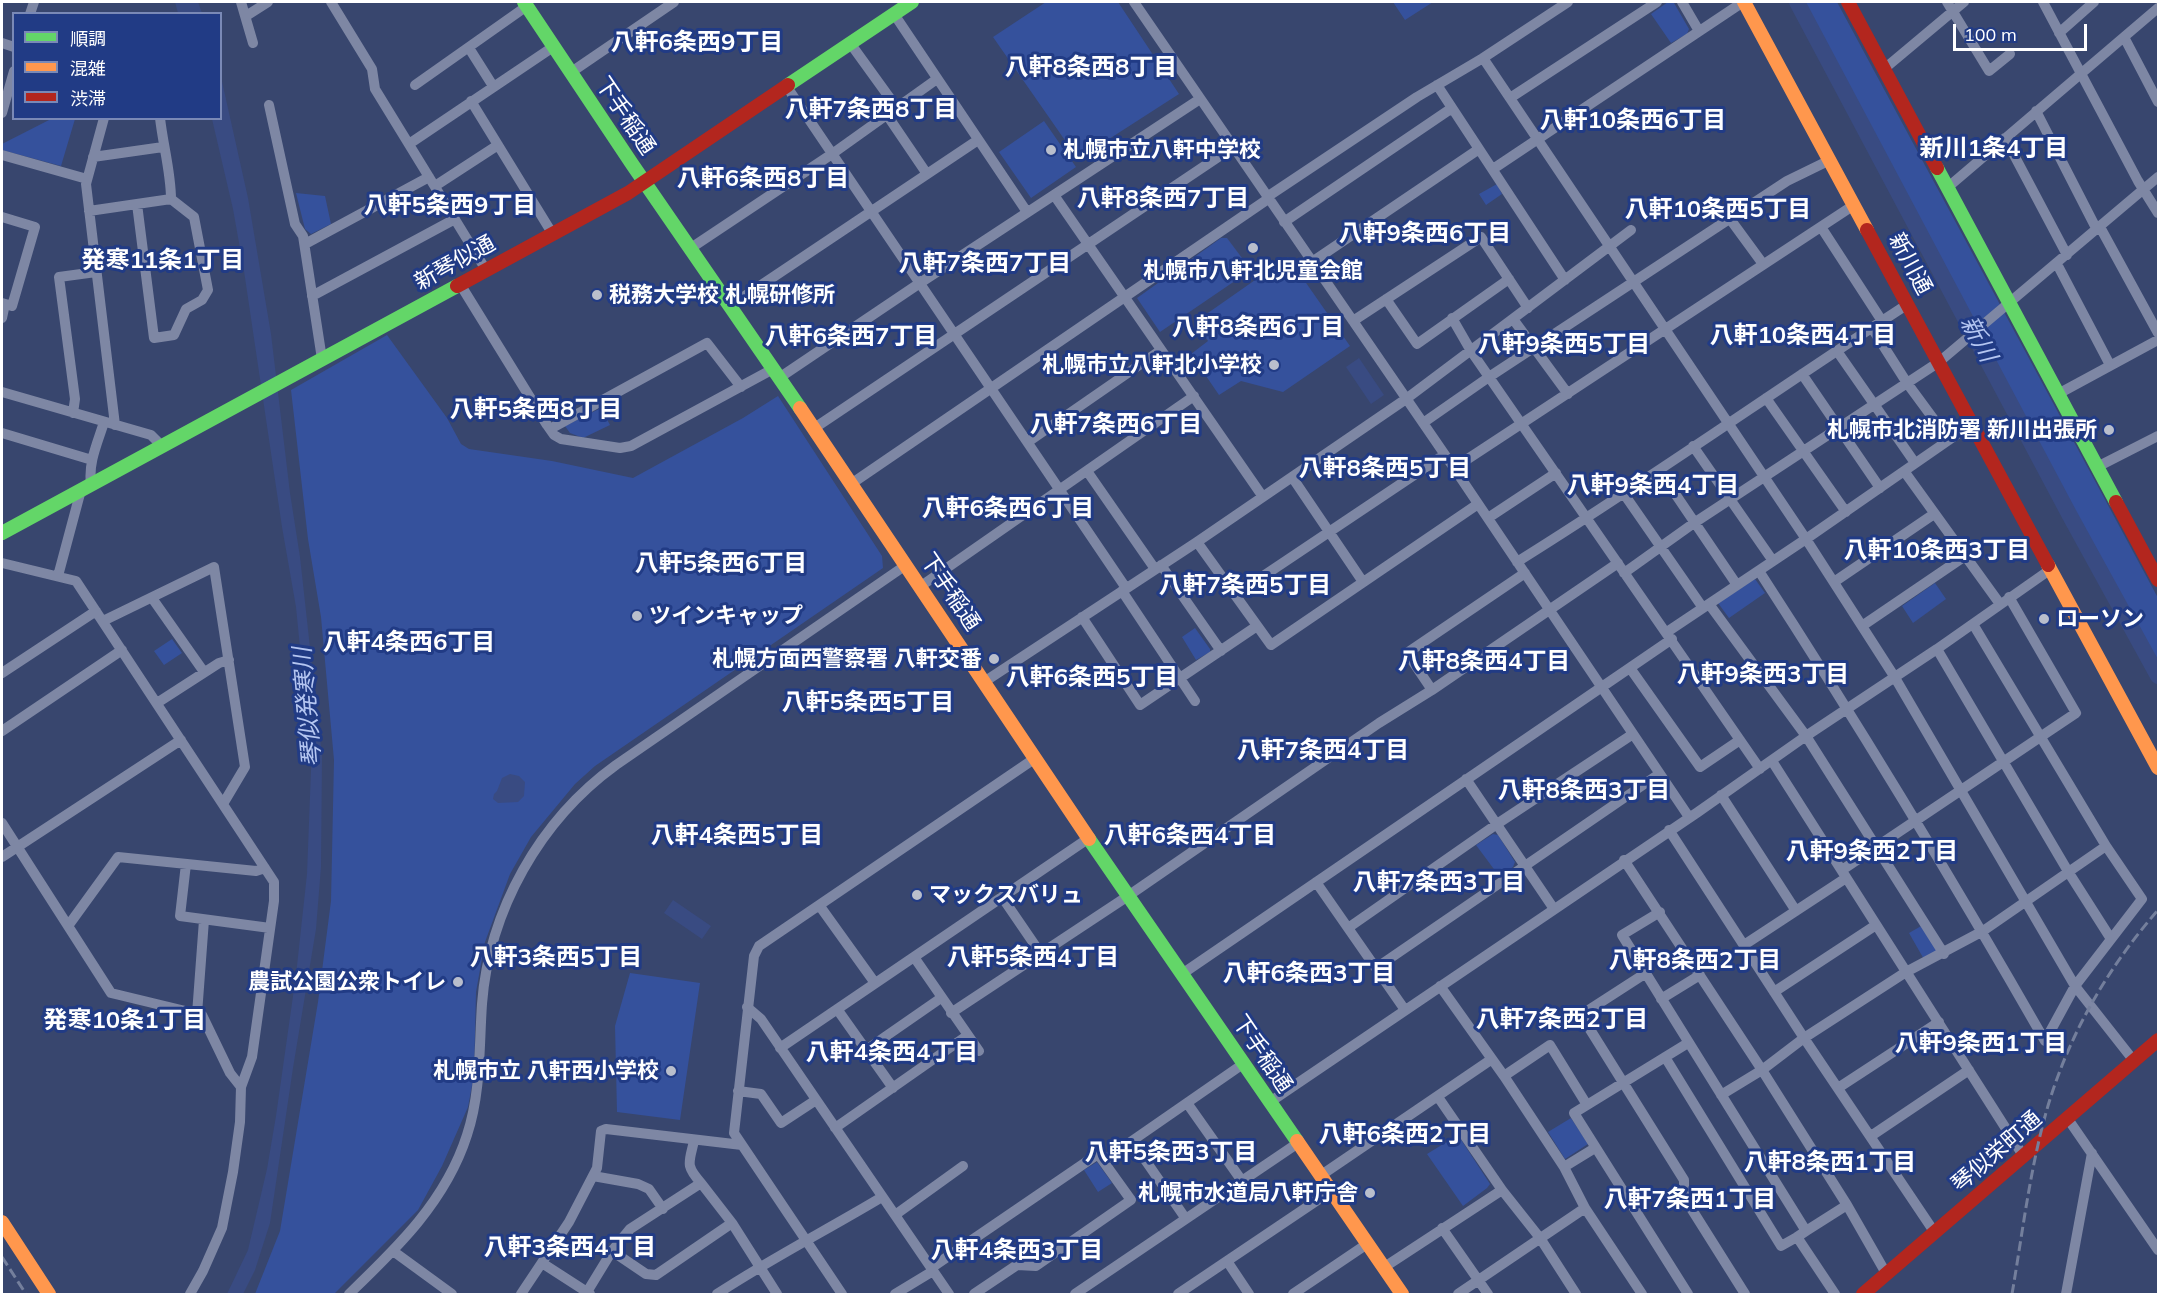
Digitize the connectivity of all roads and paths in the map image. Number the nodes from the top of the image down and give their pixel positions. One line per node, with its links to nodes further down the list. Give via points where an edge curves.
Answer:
1 (241, 2): 19 (street)
2 (268, 2): 19 (street)
3 (332, 2): 53 (street, via 372,69 375,89)
4 (674, 2): 30 (street)
5 (912, 2): 18 (street, 新琴似通)
6 (1134, 2): 39 (street)
7 (1568, 2): 28 (street)
8 (1657, 2): 38 (street)
9 (1682, 2): 20 (street)
10 (1744, 2): 20 (street); 61 (street, 新川通)
11 (1848, 2): 29 (street)
12 (1964, 2): 16 (street)
13 (2043, 2): 21 (street)
14 (2094, 2): 21 (street)
15 (525, 4): 25 (street, 下手稲通); 26 (street)
16 (1950, 6): 27 (street, via 1989,71); 29 (street)
17 (2158, 8): 22 (street)
18 (894, 14): 24 (street, 新琴似通); 32 (street)
19 (246, 16): 23 (street)
20 (1699, 31): 51 (street)
21 (2060, 33): 31 (street)
22 (2124, 38): 31 (street); 41 (street)
23 (253, 43)
24 (850, 43): 37 (street, 新琴似通); 44 (street)
25 (553, 47): 30 (street, 下手稲通); 36 (street)
26 (469, 48): 35 (street); 36 (street)
27 (2010, 54)
28 (1483, 58): 34 (street); 38 (street)
29 (1884, 69): 68 (street)
30 (570, 73): 67 (street, 下手稲通)
31 (2081, 74): 46 (street); 69 (street)
32 (938, 79): 44 (street); 52 (street)
33 (6, 84): 43 (street)
34 (1437, 85): 45 (street); 71 (street)
35 (415, 86)
36 (493, 86): 40 (street)
37 (787, 87): 58 (street); 67 (street, 新琴似通)
38 (1510, 98): 51 (street)
39 (1200, 99): 56 (street); 70 (street)
40 (471, 101): 53 (street); 54 (street)
41 (2158, 102)
42 (269, 105): 87 (street, via 295,224)
43 (6, 108)
44 (897, 108): 47 (street)
45 (1452, 108): 57 (street); 82 (street)
46 (2036, 111): 50 (street); 84 (street)
47 (887, 115): 58 (street); 63 (street)
48 (104, 120): 60 (street)
49 (160, 120): 55 (street)
50 (2005, 138): 68 (street); 91 (street)
51 (1538, 139): 62 (street); 89 (street)
52 (978, 140): 63 (street); 77 (street)
53 (409, 144): 66 (street)
54 (498, 145): 66 (street); 86 (street)
55 (163, 147): 60 (street); 72 (street)
56 (1233, 147): 71 (street); 88 (street)
57 (1479, 149): 62 (street); 92 (street)
58 (832, 154): 76 (street); 90 (street)
59 (2, 155): 65 (street)
60 (93, 157): 65 (street)
61 (1830, 160): 74 (street, 新川通); 81 (street, via 1787,181)
62 (1492, 169): 98 (street)
63 (927, 174): 76 (street)
64 (2158, 177): 69 (street)
65 (87, 179): 75 (street)
66 (432, 182): 80 (street); 87 (street)
67 (646, 182): 86 (street, 新琴似通); 90 (street, 下手稲通)
68 (1947, 188): 109 (street)
69 (2144, 190): 78 (street); 84 (street)
70 (1054, 195): 77 (street); 88 (street)
71 (1268, 198): 82 (street); 103 (street)
72 (171, 199): 73 (street); 73 (street, via 194,217 208,290 202,300 186,309 174,335 154,338)
73 (137, 204): 75 (street)
74 (1854, 205): 83 (street); 106 (street, 新川通)
75 (89, 211): 96 (street)
76 (872, 212): 99 (street); 107 (street)
77 (1027, 212): 99 (street)
78 (2158, 213)
79 (2, 217): 105 (street, via 35,227 12,306)
80 (455, 219): 95 (street); 102 (street)
81 (1730, 219): 93 (street); 100 (street)
82 (1284, 222): 92 (street)
83 (1821, 227): 93 (street); 114 (street)
84 (2099, 228): 91 (street); 117 (street)
85 (1630, 230): 89 (street)
86 (552, 233): 95 (street, 新琴似通)
87 (305, 244): 102 (street)
88 (1089, 244): 103 (street); 116 (street)
89 (1609, 246): 98 (street); 100 (street)
90 (691, 248): 107 (street, 下手稲通)
91 (2067, 255): 94 (street)
92 (1312, 262): 113 (street)
93 (1763, 264): 115 (street)
94 (2057, 264): 109 (street); 124 (street)
95 (486, 270): 101 (street, 新琴似通)
96 (96, 272): 138 (street, via 59,277 75,399); 139 (street)
97 (1509, 279): 104 (street, via 1480,237); 108 (street); 111 (street)
98 (1565, 280): 108 (street)
99 (920, 283): 116 (street); 125 (street)
100 (1634, 283): 115 (street); 118 (street)
101 (460, 284): 122 (street, 新琴似通); 145 (street)
102 (312, 296): 122 (street)
103 (1125, 297): 119 (street); 130 (street)
104 (1386, 299): 111 (street, via 1417,344); 113 (street)
105 (4, 304): 110 (street)
106 (1908, 304): 114 (street); 123 (street, 新川通)
107 (730, 306): 125 (street, 下手稲通)
108 (1528, 308): 112 (street)
109 (2005, 308): 123 (street); 133 (street)
110 (2, 318)
111 (1452, 318): 120 (street)
112 (1513, 319): 118 (street); 120 (street)
113 (1353, 321): 136 (street)
114 (1877, 325): 121 (street); 128 (street)
115 (1667, 330): 132 (street); 141 (street)
116 (955, 334): 130 (street); 146 (street)
117 (2158, 340): 124 (street)
118 (1535, 348): 127 (street); 132 (street)
119 (1161, 350): 134 (street); 150 (street)
120 (1471, 351): 127 (street); 136 (street)
121 (1837, 351): 126 (street); 137 (street)
122 (322, 359): 151 (street, 新琴似通)
123 (1943, 359): 128 (street); 143 (street, 新川通)
124 (2110, 365): 133 (street)
125 (776, 374): 129 (street); 146 (street, 下手稲通)
126 (1802, 374): 135 (street); 144 (street)
127 (1489, 377): 140 (street); 142 (street)
128 (1907, 383): 137 (street); 149 (street)
129 (741, 387): 145 (street, via 631,446 620,448 561,439); 145 (street, via 707,343)
130 (992, 388): 150 (street); 165 (street)
131 (2, 392): 138 (street)
132 (1568, 394): 142 (street)
133 (2058, 394): 157 (street)
134 (1194, 396): 160 (street); 170 (street)
135 (1766, 398): 141 (street); 153 (street)
136 (1406, 399): 140 (street); 163 (street)
137 (1873, 405): 144 (street); 156 (street)
138 (73, 412): 139 (street)
139 (110, 423): 151 (street, via 151,435); 155 (street)
140 (1423, 423): 154 (street)
141 (1729, 423): 152 (street); 164 (street)
142 (1522, 424): 158 (street); 162 (street)
143 (1972, 424): 149 (street); 190 (street, 新川通)
144 (1838, 428): 153 (street); 167 (street)
145 (550, 429)
146 (813, 429): 165 (street, 下手稲通)
147 (2, 433): 155 (street)
148 (2158, 436): 157 (street)
149 (1949, 440): 156 (street)
150 (1028, 442): 168 (street)
151 (162, 446): 166 (street, 新琴似通)
152 (1693, 446): 159 (street); 171 (street)
153 (1803, 452): 164 (street); 173 (street)
154 (1444, 455): 158 (street); 178 (street)
155 (92, 460): 166 (street)
156 (1915, 463): 161 (street)
157 (2099, 466): 195 (street)
158 (1454, 468): 172 (street)
159 (1659, 470): 169 (street); 177 (street)
160 (1087, 471): 168 (street); 189 (street)
161 (1904, 471): 167 (street); 174 (street)
162 (1556, 473): 175 (street); 176 (street)
163 (1292, 477): 170 (street); 178 (street)
164 (1764, 478): 171 (street); 180 (street)
165 (851, 484): 188 (street, 下手稲通)
166 (86, 487): 179 (street, 新琴似通); 194 (street)
167 (1880, 488): 173 (street)
168 (1060, 489): 199 (street); 200 (street)
169 (1624, 494): 176 (street); 182 (street)
170 (1263, 497): 181 (street)
171 (1730, 500): 177 (street); 184 (street)
172 (1478, 504): 175 (street); 196 (street)
173 (1846, 512): 180 (street)
174 (1934, 514): 183 (street); 197 (street)
175 (1488, 518): 186 (street)
176 (1587, 518): 186 (street); 187 (street)
177 (1694, 523): 182 (street); 198 (street)
178 (1329, 532): 196 (street); 201 (street)
179 (2, 533)
180 (1806, 539): 184 (street); 197 (street)
181 (1197, 542): 189 (street); 201 (street)
182 (1660, 548): 193 (street); 204 (street)
183 (1965, 556): 203 (street); 211 (street)
184 (1773, 561): 191 (street)
185 (2, 562): 194 (street)
186 (1517, 562): 192 (street)
187 (1618, 563): 193 (street); 206 (street)
188 (906, 565): 199 (street, 下手稲通); 355 (street, via 616,765 569,805 513,886 498,924 485,985 478,1086 466,1137 435,1201)
189 (1158, 567): 200 (street); 215 (street)
190 (2051, 569): 203 (street); 237 (street, 新川通)
191 (1758, 571): 198 (street); 227 (street)
192 (1525, 573): 206 (street); 224 (street, via 1407,652)
193 (1624, 573): 212 (street)
194 (58, 576): 205 (street, via 76,580)
195 (2158, 580)
196 (1363, 582): 210 (street, via 1271,645)
197 (1834, 582): 211 (street)
198 (1737, 585): 204 (street)
199 (921, 586): 222 (street, 下手稲通)
200 (1124, 590): 207 (street); 221 (street)
201 (1235, 595): 210 (street)
202 (152, 598): 208 (street); 216 (street, via 214,567); 218 (street)
203 (2004, 600): 209 (street); 231 (street, via 2076,713)
204 (1706, 606): 212 (street); 230 (street)
205 (96, 611): 208 (street); 219 (street)
206 (1549, 611): 223 (street); 224 (street)
207 (1082, 617): 221 (street, via 1140,705); 222 (street)
208 (103, 621): 214 (street)
209 (1973, 624): 213 (street); 231 (street)
210 (1257, 626): 215 (street)
211 (1862, 626): 220 (street)
212 (1669, 636): 217 (street); 233 (street)
213 (1937, 649): 220 (street); 236 (street)
214 (122, 650): 226 (street); 228 (street)
215 (1221, 651): 221 (street)
216 (229, 660): 218 (street); 243 (street, via 246,767)
217 (1630, 668): 223 (street); 233 (street, via 1700,767)
218 (204, 672): 226 (street)
219 (2, 673)
220 (1894, 676): 227 (street); 241 (street)
221 (1179, 679): 225 (street)
222 (984, 682): 234 (street, 下手稲通)
223 (1601, 687): 229 (street); 240 (street)
224 (1432, 690): 261 (street)
225 (1196, 701)
226 (156, 703): 232 (street)
227 (1848, 708): 230 (street); 245 (street)
228 (2, 731)
229 (1632, 734): 239 (street); 247 (street)
230 (1806, 736): 235 (street); 252 (street)
231 (2041, 738): 236 (street); 250 (street)
232 (181, 740): 243 (street); 251 (street)
233 (1740, 740): 238 (street)
234 (1034, 759): 249 (street, 下手稲通); 264 (street)
235 (1772, 761): 238 (street); 259 (street)
236 (2004, 762): 241 (street); 258 (street)
237 (2158, 768)
238 (1760, 769): 242 (street)
239 (1659, 774): 244 (street); 256 (street)
240 (1466, 779): 247 (street); 260 (street)
241 (1960, 791): 245 (street); 263 (street)
242 (1721, 795): 244 (street); 266 (street)
243 (223, 804): 257 (street)
244 (1689, 817): 248 (street)
245 (1917, 821): 252 (street); 273 (street)
246 (2, 823): 251 (street)
247 (1497, 824): 256 (street); 272 (street)
248 (1669, 830): 254 (street); 275 (street)
249 (1089, 838): 261 (street, 下手稲通); 262 (street)
250 (2106, 846): 258 (street); 274 (street, via 2142,899)
251 (17, 847): 253 (street); 270 (street)
252 (1877, 847): 259 (street); 277 (street)
253 (2, 857)
254 (1624, 860): 265 (street); 267 (street)
255 (186, 864): 257 (street, via 256,871); 268 (street, via 180,916); 270 (street, via 118,857)
256 (1524, 865): 265 (street); 279 (street)
257 (265, 868): 271 (street, via 274,882)
258 (2069, 873): 263 (street); 274 (street)
259 (1844, 874): 266 (street); 269 (street)
260 (1316, 882): 272 (street); 282 (street)
261 (1128, 896): 276 (street); 282 (street, 下手稲通)
262 (1002, 897): 276 (street); 278 (street)
263 (2025, 900): 273 (street); 286 (street)
264 (819, 905): 284 (street); 290 (street, via 759,946)
265 (1554, 909): 285 (street)
266 (1796, 911): 275 (street)
267 (1660, 912): 281 (street, via 1622,935); 283 (street)
268 (204, 920): 271 (street); 294 (street)
269 (1876, 925): 280 (street); 287 (street)
270 (68, 926): 294 (street, via 111,993)
271 (270, 928): 311 (street, via 252,1057)
272 (1348, 928): 279 (street)
273 (1983, 932): 277 (street); 286 (street, via 2045,1041)
274 (2111, 939): 286 (street)
275 (1744, 945): 287 (street)
276 (1041, 954): 293 (street)
277 (1944, 954): 280 (street)
278 (914, 957): 284 (street); 288 (street)
279 (1376, 968): 292 (street)
280 (1906, 972): 295 (street); 297 (street)
281 (1646, 973): 289 (street); 310 (street, via 1581,1015)
282 (1182, 974): 306 (street, 下手稲通)
283 (1700, 975): 289 (street); 307 (street)
284 (875, 983): 291 (street)
285 (1440, 986): 292 (street); 304 (street)
286 (2074, 986): 305 (street)
287 (1774, 992): 297 (street)
288 (941, 998): 293 (street); 301 (street)
289 (1661, 999): 299 (street)
290 (747, 1007): 300 (street, via 761,1019); 314 (street)
291 (837, 1009): 300 (street); 301 (street)
292 (1405, 1010): 318 (street)
293 (951, 1013): 296 (street)
294 (197, 1014): 311 (street, via 202,1015 230,1073)
295 (1939, 1022): 308 (street); 313 (street)
296 (968, 1035): 302 (street); 312 (street)
297 (1804, 1038): 307 (street); 313 (street)
298 (2158, 1040): 305 (street, 琴似栄町通)
299 (1688, 1043): 303 (street); 315 (street)
300 (780, 1048): 317 (street)
301 (866, 1050): 312 (street)
302 (979, 1051)
303 (1665, 1057): 310 (street); 350 (street, via 1781,1246)
304 (1492, 1059): 309 (street); 316 (street)
305 (2134, 1061): 321 (street, 琴似栄町通)
306 (1243, 1064): 318 (street, 下手稲通); 319 (street)
307 (1762, 1070): 315 (street); 341 (street)
308 (1969, 1070): 323 (street); 330 (street)
309 (1504, 1076): 320 (street, via 1550,1045); 333 (street)
310 (1623, 1083): 320 (street); 386 (street, via 1684,1180 1684,1197)
311 (241, 1087): 366 (street, via 240,1122 222,1228)
312 (893, 1088): 322 (street)
313 (1838, 1088): 323 (street)
314 (738, 1091): 317 (street, via 761,1094 781,1122); 327 (street, via 734,1133)
315 (1721, 1095): 350 (street)
316 (1438, 1097): 335 (street); 338 (street)
317 (816, 1100): 322 (street)
318 (1270, 1102): 326 (street, 下手稲通)
319 (1187, 1103): 325 (street); 336 (street)
320 (1587, 1105): 328 (street, via 1574,1113)
321 (2068, 1119): 329 (street); 330 (street, 琴似栄町通)
322 (835, 1128): 340 (street)
323 (1871, 1136): 349 (street)
324 (694, 1141): 327 (street); 334 (street, via 606,1129 601,1131); 337 (street, via 690,1170)
325 (1132, 1141): 331 (street); 345 (street)
326 (1298, 1143): 335 (street, 下手稲通); 336 (street)
327 (742, 1145): 352 (street)
328 (1595, 1148): 333 (street); 385 (street)
329 (2092, 1153): 354 (street); 389 (street)
330 (2024, 1156): 349 (street, 琴似栄町通)
331 (1103, 1161): 361 (street, via 1098,1154); 375 (street, via 1131,1200 1036,1266 1017,1265)
332 (963, 1166): 344 (street)
333 (1564, 1167): 342 (street)
334 (593, 1176): 343 (street, via 649,1189); 358 (street)
335 (1320, 1176): 339 (street, 下手稲通)
336 (1242, 1181): 345 (street)
337 (701, 1183): 343 (street); 347 (street)
338 (1502, 1190): 348 (street); 351 (street)
339 (1331, 1191): 353 (street, 下手稲通); 357 (street)
340 (882, 1197): 344 (street); 352 (street)
341 (1846, 1205): 350 (street); 362 (street)
342 (1585, 1208): 351 (street); 384 (street)
343 (663, 1209): 356 (street, via 630,1229)
344 (895, 1215): 361 (street)
345 (1186, 1219): 376 (street)
346 (2, 1222): 365 (street)
347 (732, 1223): 356 (street, via 656,1275 646,1274); 359 (street)
348 (1442, 1228): 360 (street); 363 (street)
349 (1935, 1233): 362 (street, 琴似栄町通)
350 (1802, 1234): 387 (street)
351 (1540, 1238): 363 (street); 383 (street)
352 (807, 1242): 359 (street); 372 (street)
353 (1367, 1244): 360 (street, 下手稲通); 379 (street)
354 (2158, 1250)
355 (393, 1251): 367 (street); 368 (street)
356 (612, 1251): 364 (street)
357 (1227, 1261): 377 (street); 378 (street)
358 (542, 1263): 364 (street); 369 (street)
359 (758, 1267): 370 (street); 371 (street)
360 (1383, 1268): 380 (street, 下手稲通)
361 (932, 1269): 373 (street); 374 (street)
362 (1887, 1275): 388 (street, 琴似栄町通)
363 (1479, 1280): 381 (street); 382 (street)
364 (589, 1293)
365 (49, 1294)
366 (190, 1294)
367 (349, 1294)
368 (452, 1294)
369 (521, 1294)
370 (717, 1294)
371 (777, 1294)
372 (842, 1294)
373 (896, 1294)
374 (949, 1294)
375 (974, 1294)
376 (1075, 1294)
377 (1178, 1294)
378 (1250, 1294)
379 (1293, 1294)
380 (1402, 1294)
381 (1458, 1294)
382 (1488, 1294)
383 (1576, 1294)
384 (1642, 1294)
385 (1688, 1294)
386 (1745, 1294)
387 (1835, 1294)
388 (1863, 1294)
389 (2066, 1294)

